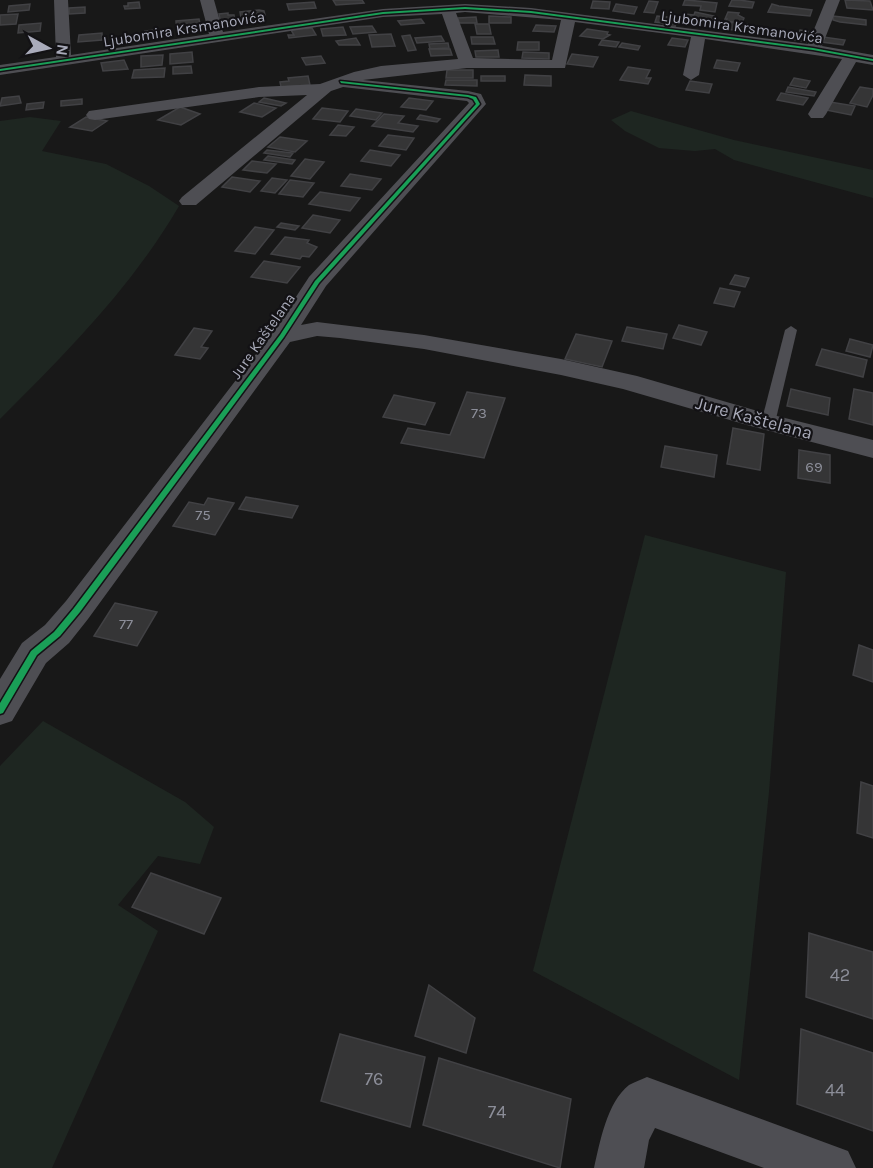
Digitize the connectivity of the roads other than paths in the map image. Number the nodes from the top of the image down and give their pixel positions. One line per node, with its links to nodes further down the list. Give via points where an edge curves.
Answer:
1 (61, 0): 13 (street)
2 (207, 0): 9 (street, Ljubomira Krsmanovića)
3 (833, 0): 10 (street, Ljubomira Krsmanovića)
4 (530, 6): 6 (street, Ljubomira Krsmanovića); 7 (street, Ljubomira Krsmanovića)
5 (380, 7): 6 (street, Ljubomira Krsmanovića); 9 (street, Ljubomira Krsmanovića)
6 (447, 8): 14 (street)
7 (569, 17): 8 (street, Ljubomira Krsmanovića); 14 (street, via 560,65)
8 (699, 34): 10 (street, Ljubomira Krsmanovića); 16 (street, Ljubomira Krsmanovića)
9 (217, 38): 13 (street, Ljubomira Krsmanovića)
10 (813, 49): 11 (street, Ljubomira Krsmanovića)
11 (852, 56): 12 (street, Ljubomira Krsmanovića); 18 (street)
12 (873, 60)
13 (64, 61): 15 (street, Ljubomira Krsmanovića)
14 (467, 63): 17 (street, via 381,71)
15 (0, 70)
16 (691, 75)
17 (332, 86): 19 (street); 20 (street); 21 (street, Jure Kaštelana, via 468,96 478,104 317,282)
18 (818, 114)
19 (94, 115)
20 (189, 201)
21 (296, 313): 22 (street); 24 (street, Jure Kaštelana)
22 (317, 329): 24 (street, Jure Kaštelana); 25 (street, Jure Kaštelana, via 424,342 572,370 628,382)
23 (791, 330): 25 (lane)
24 (282, 336): 27 (street, Jure Kaštelana, via 77,610)
25 (768, 423): 26 (street, Jure Kaštelana)
26 (873, 449)
27 (34, 653): 28 (street, Jure Kaštelana); 29 (street, Jure Kaštelana)
28 (0, 663)
29 (0, 710)
30 (619, 1168): 31 (street, via 628,1126 647,1101)
31 (831, 1168)

